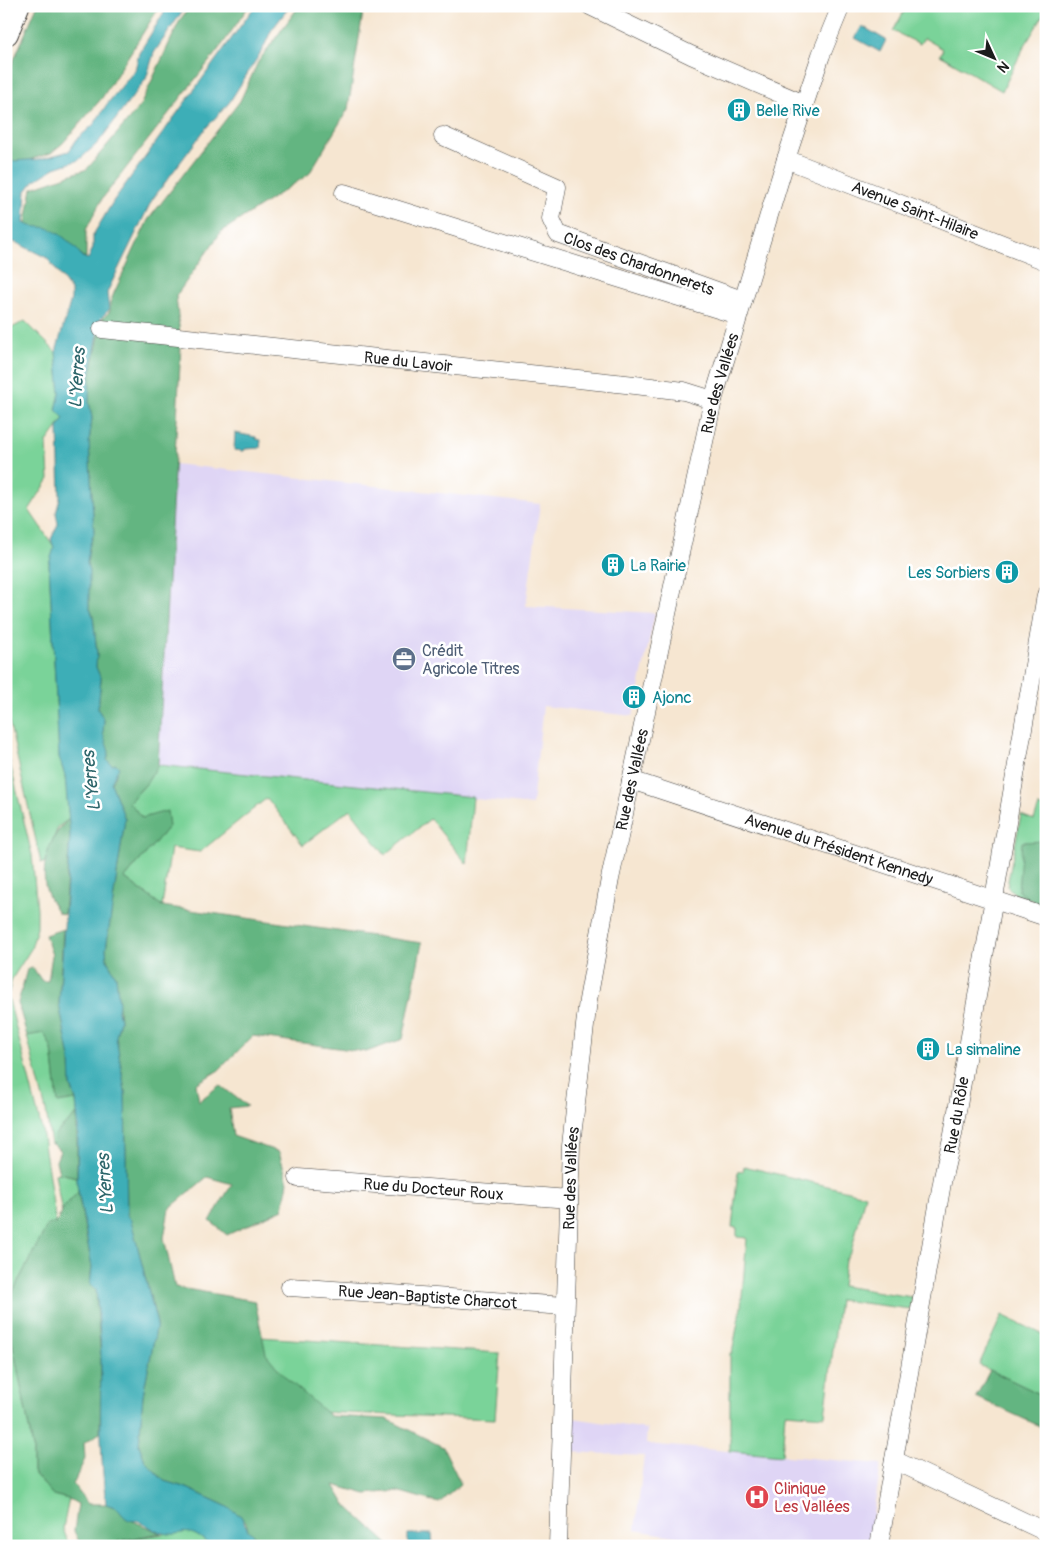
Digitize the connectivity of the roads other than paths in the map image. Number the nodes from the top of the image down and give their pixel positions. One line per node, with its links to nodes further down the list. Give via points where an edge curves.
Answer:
1 (16, 6): 4 (main road)
2 (590, 6): 5 (street)
3 (841, 6): 5 (street, Rue des Vallées)
4 (6, 33)
5 (804, 104): 7 (street, Rue des Vallées)
6 (443, 136): 10 (street, Clos des Chardonnerets, via 557,187 551,219 558,234)
7 (786, 159): 9 (street, Avenue Saint-Hilaire); 10 (street, Rue des Vallées)
8 (344, 193): 10 (street)
9 (1046, 262)
10 (740, 307): 12 (street, Rue des Vallées)
11 (102, 329): 12 (street, Rue du Lavoir, via 645,386 684,391)
12 (713, 400): 14 (street, Rue des Vallées)
13 (1046, 595): 15 (street, Rue du Rôle)
14 (631, 780): 15 (street, Avenue du Président Kennedy); 18 (street, Rue des Vallées, via 588,1000 571,1145)
15 (994, 900): 16 (street, Avenue du Président Kennedy); 21 (street, Rue du Rôle)
16 (1046, 917)
17 (298, 1178): 18 (street, Rue du Docteur Roux)
18 (569, 1199): 20 (street, Rue des Vallées)
19 (290, 1287): 20 (street, Rue Jean-Baptiste Charcot)
20 (565, 1306): 23 (street, Rue des Vallées)
21 (894, 1460): 22 (street); 24 (street, Rue du Rôle)
22 (1046, 1532)
23 (558, 1546)
24 (879, 1546)

